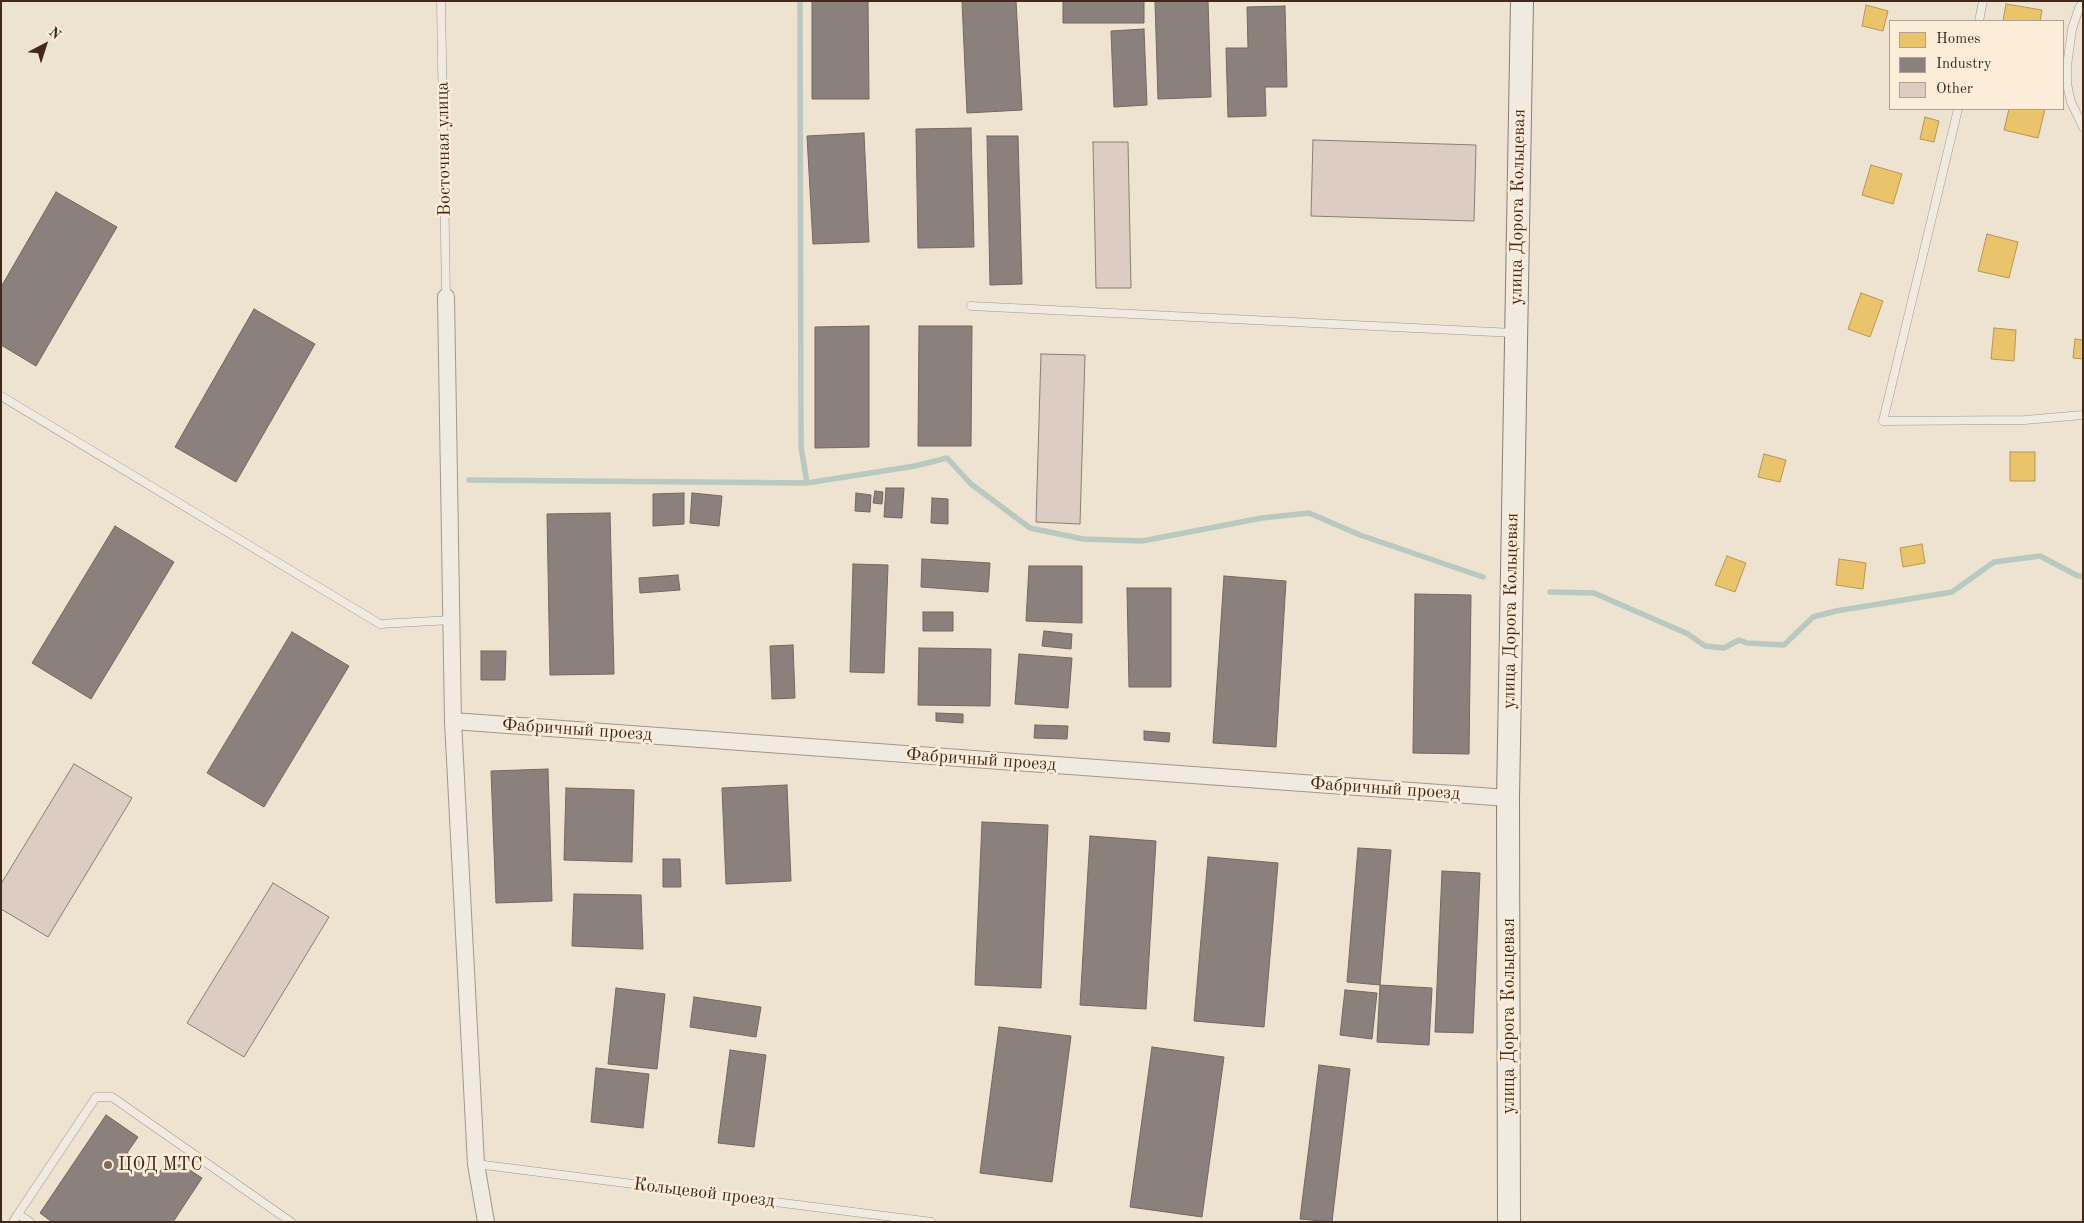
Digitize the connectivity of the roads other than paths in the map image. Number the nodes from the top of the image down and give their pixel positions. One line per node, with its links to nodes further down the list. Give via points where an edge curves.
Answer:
1 (441, 1): 8 (lane, Восточная улица)
2 (1522, 1): 10 (street, улица Дорога Кольцевая)
3 (1983, 1): 5 (lane)
4 (2083, 2): 7 (lane, via 2072,30 2066,66 2071,102)
5 (1979, 20)
6 (1958, 110): 12 (lane, via 1883,421 2025,420)
7 (2083, 128)
8 (446, 297): 13 (street)
9 (971, 306): 10 (lane)
10 (1516, 333): 15 (street, улица Дорога Кольцевая)
11 (1, 396): 13 (lane, via 380,624)
12 (2083, 415)
13 (452, 620): 14 (street)
14 (453, 721): 15 (street, Фабричный проезд); 16 (street)
15 (1508, 798): 23 (street, улица Дорога Кольцевая)
16 (476, 1164): 21 (street); 22 (lane, Кольцевой проезд)
17 (18, 1214): 18 (lane); 19 (lane); 20 (lane, via 96,1097 104,1097 112,1098)
18 (13, 1222)
19 (30, 1222)
20 (290, 1222)
21 (486, 1222)
22 (932, 1222)
23 (1509, 1222)

